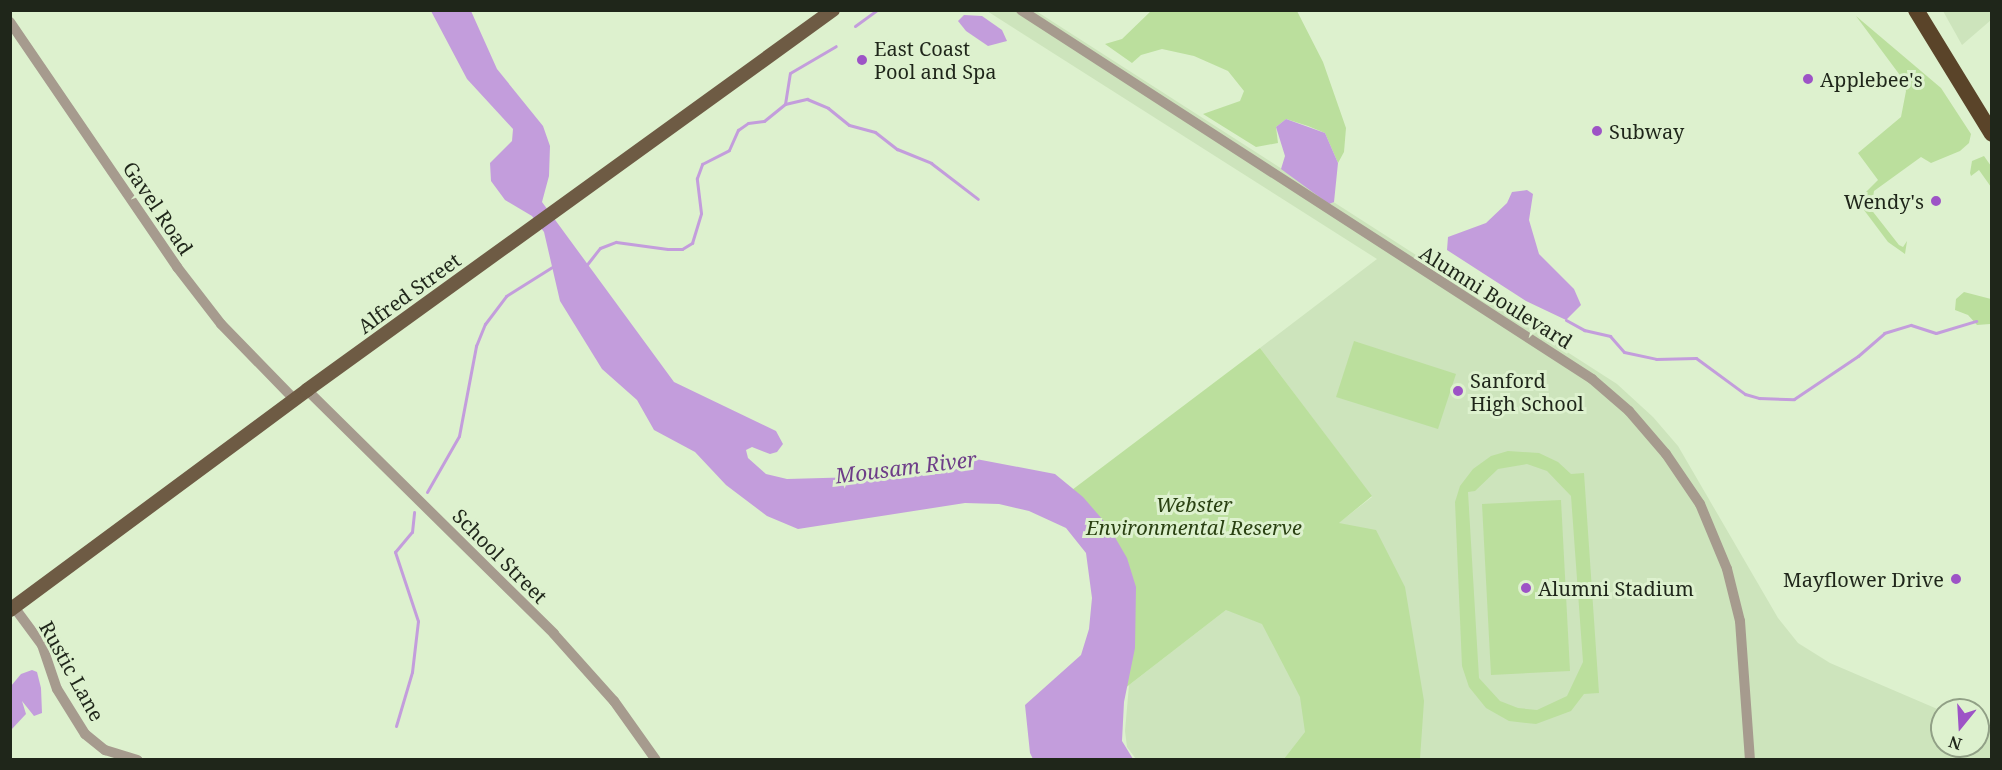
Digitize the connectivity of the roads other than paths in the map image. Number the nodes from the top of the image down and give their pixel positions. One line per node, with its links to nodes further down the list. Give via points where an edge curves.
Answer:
1 (833, 10): 6 (main road, Alfred Street)
2 (1021, 10): 11 (street, Alumni Boulevard, via 1582,373 1629,411 1695,496 1727,569 1740,621)
3 (1916, 10): 5 (highway)
4 (10, 22): 7 (street, Gavel Road, via 177,267 221,324)
5 (1992, 134)
6 (307, 390): 7 (main road, Alfred Street); 10 (street, School Street, via 554,634 614,701)
7 (294, 399): 8 (main road, Alfred Street)
8 (12, 608): 9 (street, Rustic Lane, via 42,645 57,689 85,734 105,750)
9 (137, 759)
10 (656, 759)
11 (1750, 759)

